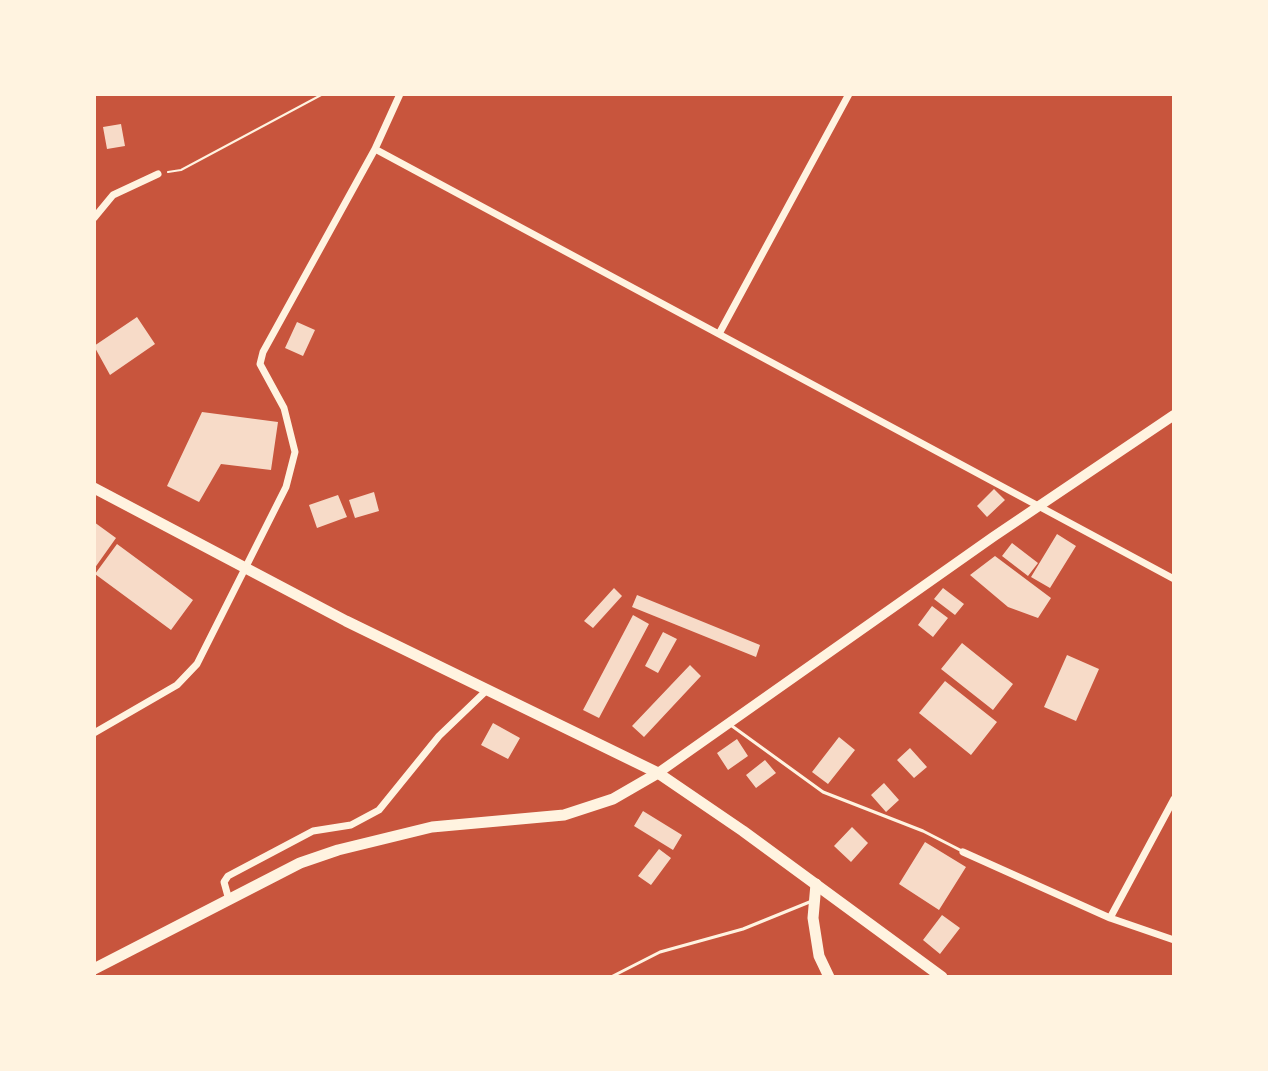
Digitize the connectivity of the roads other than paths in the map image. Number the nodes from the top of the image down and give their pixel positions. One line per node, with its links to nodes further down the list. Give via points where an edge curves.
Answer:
1 (400, 94): 3 (street)
2 (849, 94): 6 (street)
3 (375, 149): 6 (street); 10 (street, via 263,352 260,364 284,408 295,452 286,487)
4 (158, 174): 5 (street, via 113,195)
5 (94, 218)
6 (720, 332): 9 (street)
7 (1174, 415): 9 (main road)
8 (94, 488): 10 (main road)
9 (1040, 505): 11 (street); 13 (main road)
10 (244, 567): 12 (main road); 14 (street, via 197,664 177,685)
11 (1174, 579)
12 (488, 689): 15 (main road); 19 (street, via 439,736 379,810 351,825 313,831 228,876 224,882)
13 (728, 723): 15 (main road); 17 (lane, via 823,792)
14 (94, 733)
15 (658, 773): 18 (main road); 19 (main road, via 613,799 564,815 432,827 338,850 300,863)
16 (1174, 799): 21 (street)
17 (963, 852): 21 (street)
18 (816, 884): 20 (main road); 26 (main road)
19 (229, 900): 23 (main road)
20 (813, 901): 24 (lane, via 743,929 660,952); 25 (main road, via 819,956)
21 (1110, 918): 22 (street)
22 (1174, 940)
23 (94, 969)
24 (611, 977)
25 (829, 977)
26 (942, 977)

